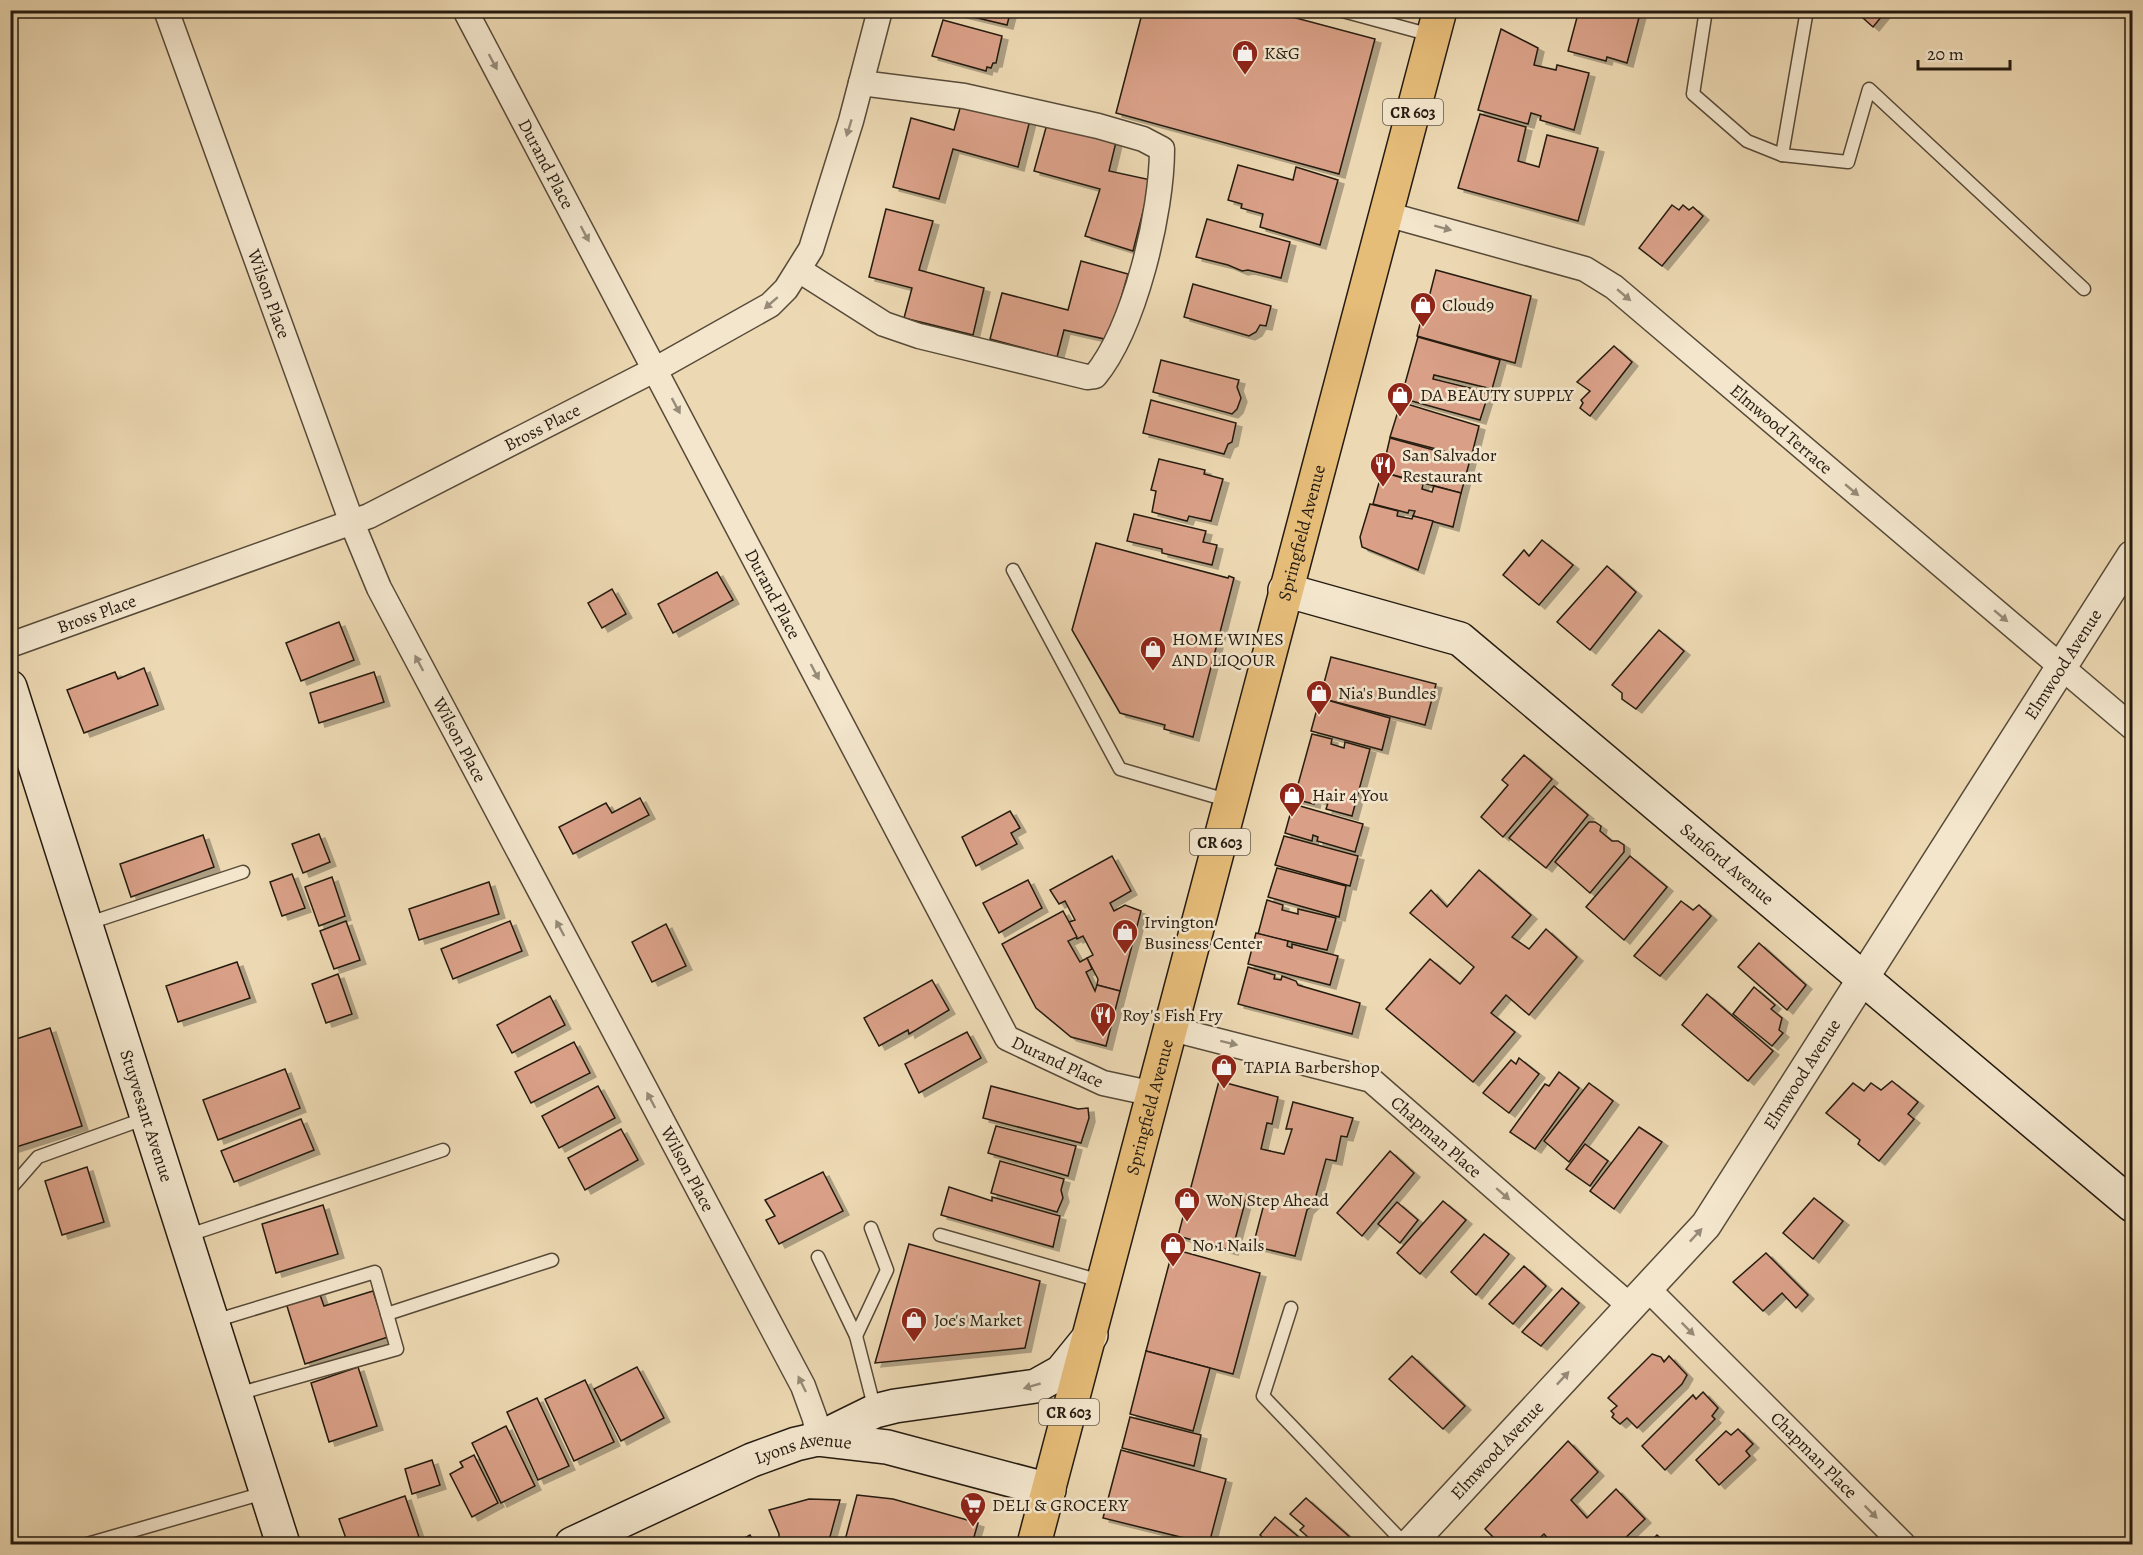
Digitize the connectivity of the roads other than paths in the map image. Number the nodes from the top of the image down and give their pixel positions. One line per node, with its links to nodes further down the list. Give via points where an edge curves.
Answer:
1 (166, 10): 14 (street, Wilson Place)
2 (465, 10): 13 (street, Durand Place, one-way to 13)
3 (880, 10): 8 (street, Bross Place)
4 (1339, 10): 7 (lane)
5 (1706, 10): 9 (lane, via 1693,94 1747,141)
6 (1807, 10): 9 (lane)
7 (1437, 23): 10 (main road, Springfield Avenue / CR 603)
8 (861, 83): 11 (street, Bross Place, one-way to 11, via 819,226); 11 (street, via 964,96 1098,126 1162,149 1160,185 1134,305 1106,363 1095,376 1087,377 884,324)
9 (1782, 155): 12 (lane, via 1848,162 1869,89)
10 (1386, 214): 17 (main road, Springfield Avenue / CR 603); 19 (street, Elmwood Terrace, one-way to 19, via 1585,268 1614,287)
11 (799, 270): 13 (street, Bross Place, one-way to 13, via 770,305)
12 (2084, 289)
13 (656, 369): 14 (street, Bross Place); 27 (street, Durand Place, one-way to 27, via 1007,1038 1103,1083)
14 (352, 523): 18 (street, Bross Place); 46 (street, Wilson Place, one-way to 14, via 803,1386 379,588)
15 (2133, 556): 19 (street, Elmwood Avenue)
16 (1013, 570): 22 (lane, via 1119,769)
17 (1285, 590): 22 (main road, Springfield Avenue / CR 603); 25 (main road, Sanford Avenue, via 1460,639)
18 (10, 645)
19 (2062, 668): 21 (street, Elmwood Terrace); 25 (street, Elmwood Avenue)
20 (10, 687): 24 (main road, Stuyvesant Avenue)
21 (2133, 727)
22 (1231, 801): 26 (main road, Springfield Avenue / CR 603)
23 (243, 872): 24 (lane)
24 (85, 925): 28 (main road, Stuyvesant Avenue)
25 (1864, 978): 31 (main road, Sanford Avenue); 38 (street, Elmwood Avenue, one-way to 25, via 1706,1225)
26 (1173, 1029): 27 (main road, Springfield Avenue / CR 603); 38 (street, Chapman Place, one-way to 38, via 1371,1080)
27 (1154, 1094): 37 (main road, Springfield Avenue / CR 603)
28 (147, 1117): 30 (lane, via 39,1157); 34 (main road, Stuyvesant Avenue)
29 (443, 1150): 34 (lane)
30 (10, 1189)
31 (2133, 1205)
32 (871, 1228): 43 (lane, via 887,1270)
33 (940, 1235): 37 (lane)
34 (185, 1236): 41 (main road, Stuyvesant Avenue)
35 (818, 1257): 43 (lane)
36 (552, 1260): 40 (lane)
37 (1105, 1282): 42 (main road, Springfield Avenue / CR 603)
38 (1639, 1297): 53 (street, Elmwood Avenue, one-way to 38); 54 (street, Chapman Place, one-way to 54)
39 (1291, 1308): 53 (lane, via 1263,1396)
40 (387, 1314): 41 (lane, via 375,1272); 44 (lane, via 397,1349)
41 (213, 1322): 44 (main road, Stuyvesant Avenue)
42 (1091, 1335): 45 (main road, one-way to 45, via 1061,1372 1036,1386); 47 (main road, Springfield Avenue / CR 603)
43 (856, 1336): 45 (lane)
44 (235, 1394): 48 (main road, Stuyvesant Avenue)
45 (875, 1411): 46 (main road)
46 (818, 1439): 47 (main road, Lyons Avenue, via 888,1447); 51 (main road, Lyons Avenue, via 752,1460)
47 (1048, 1490): 52 (main road, Springfield Avenue / CR 603)
48 (266, 1493): 49 (lane); 50 (main road, Stuyvesant Avenue)
49 (87, 1545)
50 (283, 1545)
51 (572, 1545)
52 (1034, 1545)
53 (1407, 1545)
54 (1903, 1545)

